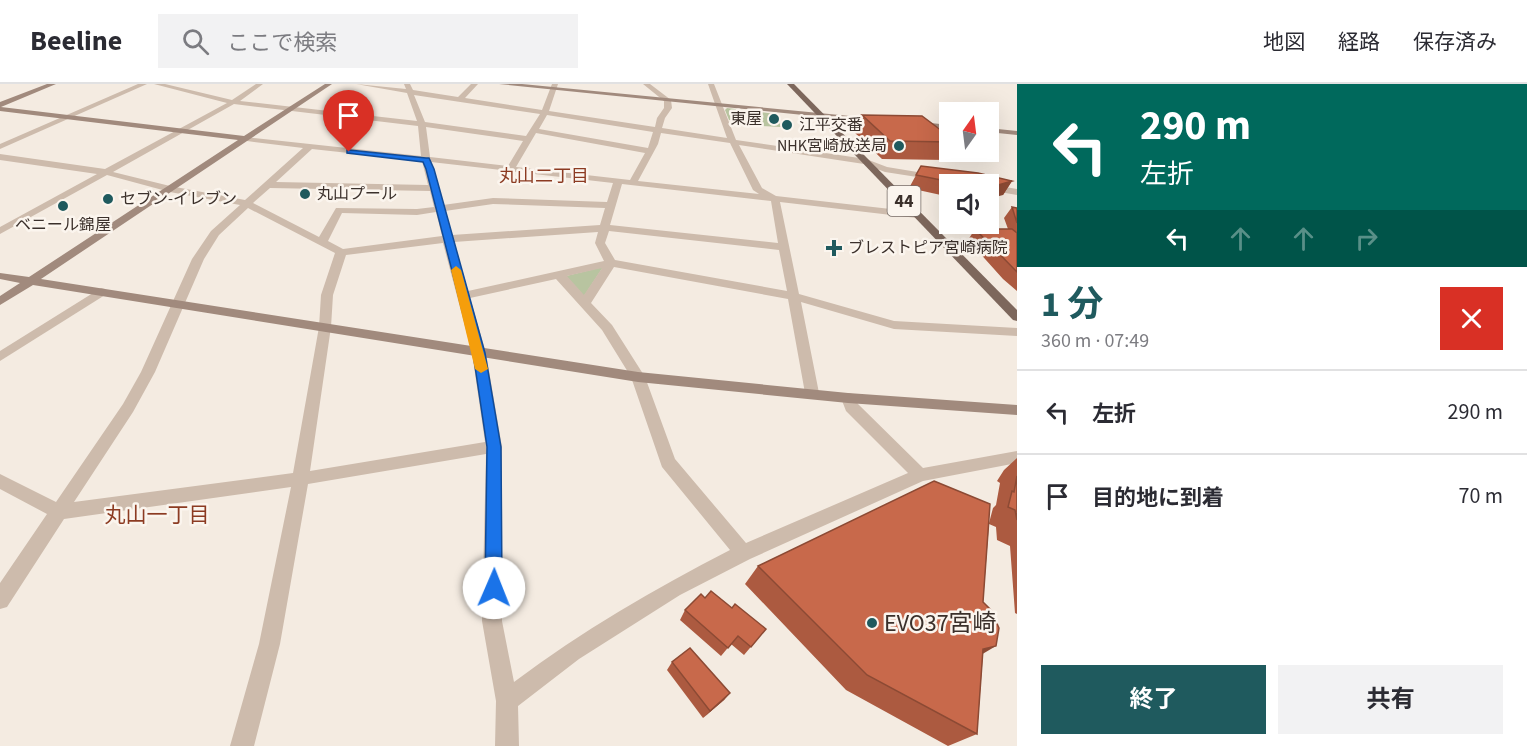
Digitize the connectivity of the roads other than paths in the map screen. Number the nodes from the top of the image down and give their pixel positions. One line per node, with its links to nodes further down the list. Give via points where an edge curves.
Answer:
1 (53, 84): 18 (street)
2 (144, 84): 22 (street)
3 (157, 84): 16 (street)
4 (260, 84): 16 (street)
5 (329, 84): 19 (street)
6 (359, 84): 13 (street)
7 (475, 84): 14 (street)
8 (502, 84): 12 (street)
9 (646, 84): 15 (street)
10 (711, 84): 17 (street)
11 (790, 84): 21 (main road, 44)
12 (554, 86): 15 (street); 20 (street)
13 (407, 88): 14 (street); 25 (street)
14 (459, 100): 20 (street)
15 (667, 100): 17 (street); 28 (street, via 668,108)
16 (233, 102): 19 (street); 29 (street)
17 (719, 105): 21 (street); 34 (street)
18 (0, 107): 22 (street)
19 (291, 109): 25 (street); 32 (street)
20 (545, 112): 27 (street); 28 (street)
21 (821, 115): 23 (street); 40 (main road, 44)
22 (70, 117): 29 (street); 36 (street)
23 (885, 121)
24 (907, 123): 26 (street)
25 (422, 124): 33 (street); 39 (street)
26 (939, 126)
27 (534, 130): 33 (street); 37 (street)
28 (658, 130): 34 (street); 37 (street)
29 (180, 131): 32 (street); 42 (street)
30 (999, 131): 31 (street)
31 (1017, 133)
32 (247, 139): 35 (street); 48 (street)
33 (528, 139): 41 (street)
34 (735, 143): 40 (street); 51 (street, via 758,190)
35 (310, 146): 39 (street); 46 (street)
36 (0, 147)
37 (650, 151): 45 (street)
38 (0, 157): 42 (street)
39 (426, 160): 41 (street); 47 (street)
40 (866, 162): 43 (street); 55 (main road, 44)
41 (510, 169): 44 (street)
42 (104, 172): 48 (street); 57 (street)
43 (939, 178)
44 (618, 181): 45 (street); 53 (street)
45 (633, 182): 51 (street)
46 (269, 185): 47 (street); 52 (street)
47 (435, 188): 54 (street)
48 (170, 189): 52 (street); 65 (street)
49 (999, 189): 50 (street)
50 (1017, 192)
51 (775, 199): 55 (street); 60 (street)
52 (245, 203): 59 (street); 71 (street, via 214,233)
53 (612, 205): 54 (street, via 493,201); 56 (street)
54 (440, 209): 58 (street); 59 (street, via 339,210)
55 (917, 214): 72 (main road, 44)
56 (605, 228): 58 (street); 60 (street); 62 (street, via 600,243)
57 (0, 231)
58 (447, 238): 61 (street); 67 (street)
59 (322, 242): 61 (street)
60 (784, 247): 68 (street)
61 (341, 252): 73 (street, via 327,295)
62 (611, 263): 63 (street); 68 (street); 70 (street)
63 (559, 275): 67 (street); 70 (street)
64 (0, 276): 65 (street)
65 (30, 281): 66 (street); 69 (street)
66 (101, 292): 71 (street); 76 (street)
67 (464, 296): 75 (street)
68 (792, 296): 74 (street, via 894,325); 78 (street)
69 (0, 301)
70 (585, 302): 77 (street)
71 (178, 305): 73 (street); 86 (street, via 128,408)
72 (1017, 317)
73 (325, 327): 75 (street); 84 (street)
74 (1017, 332)
75 (479, 353): 77 (street); 81 (street)
76 (0, 357)
77 (638, 377): 78 (street); 87 (street, via 668,462)
78 (812, 393): 79 (street)
79 (848, 398): 80 (street); 83 (street, via 851,407)
80 (1017, 410)
81 (494, 447): 84 (street); 89 (street, via 492,621)
82 (1017, 457): 83 (street)
83 (920, 475): 87 (street)
84 (300, 479): 86 (street); 90 (street, via 255,705)
85 (0, 481): 86 (street)
86 (59, 512): 88 (street)
87 (743, 553): 89 (street, via 674,589 572,652)
88 (0, 600)
89 (507, 701): 91 (street)
90 (242, 746)
91 (507, 746)

